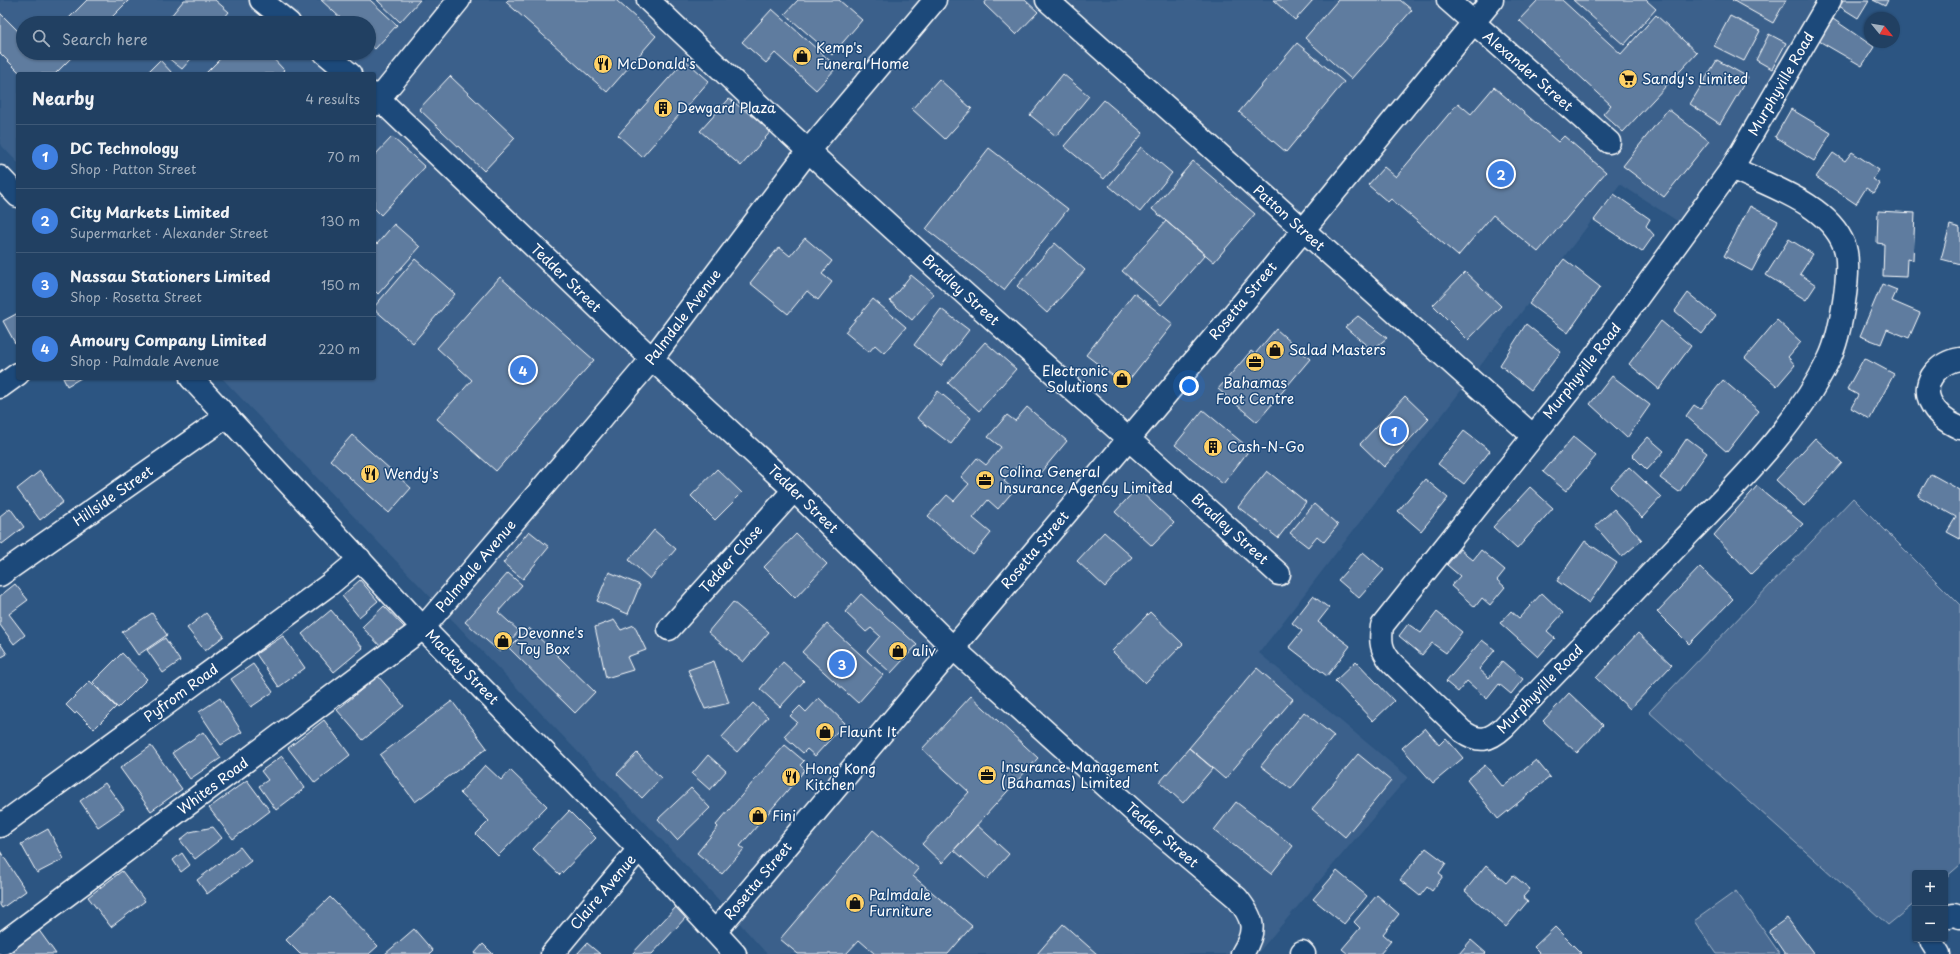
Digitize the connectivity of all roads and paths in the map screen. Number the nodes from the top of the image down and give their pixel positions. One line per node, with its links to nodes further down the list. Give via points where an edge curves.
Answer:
1 (261, 0): 9 (street)
2 (459, 0): 13 (street)
3 (648, 0): 15 (street, Bradley Street)
4 (935, 0): 15 (street, Palmdale Avenue)
5 (1047, 0): 19 (street, Patton Street)
6 (1448, 0): 10 (street, Alexander Street)
7 (1492, 0): 10 (street, Rosetta Street)
8 (1830, 0): 16 (street, Murphyville Road)
9 (280, 16)
10 (1473, 23): 14 (street, Alexander Street); 19 (street, Rosetta Street)
11 (333, 60): 12 (street)
12 (348, 72)
13 (376, 99): 20 (street, Tedder Street)
14 (1609, 142)
15 (808, 151): 20 (street, Palmdale Avenue); 28 (street, Bradley Street)
16 (1732, 168): 27 (street, Murphyville Road, via 1574,385); 27 (street, Murphyville Road, via 1813,207 1831,223 1844,246 1847,275 1841,324 1830,358 1806,399 1761,458 1504,728 1495,736 1484,740 1471,738 1383,652 1380,641 1382,626)
17 (0, 177): 18 (street)
18 (16, 194)
19 (1302, 230): 27 (street, Patton Street); 28 (street, Rosetta Street)
20 (652, 359): 29 (street, Tedder Street); 33 (street, Palmdale Avenue)
21 (1960, 359): 26 (street, via 1949,361 1935,371 1929,384 1930,400 1937,413)
22 (16, 375): 24 (street)
23 (193, 380): 25 (street, Mackey Street)
24 (0, 387)
25 (227, 416): 30 (street, Mackey Street); 32 (street, Hillside Street)
26 (1960, 428)
27 (1532, 435)
28 (1129, 438): 31 (street, Bradley Street); 35 (street, Rosetta Street)
29 (794, 490): 34 (street, Tedder Close); 35 (street, Tedder Street)
30 (360, 559): 33 (street, Mackey Street); 36 (street, Pyfrom Road, via 330,584)
31 (1279, 574)
32 (0, 575)
33 (423, 628): 37 (street, Mackey Street); 42 (street, Whites Road)
34 (669, 629)
35 (953, 648): 40 (street, Rosetta Street); 45 (street, Tedder Street, via 1131,808 1237,898 1249,913 1252,924 1251,940)
36 (0, 826)
37 (638, 849): 40 (street, Mackey Street); 43 (street, Claire Avenue)
38 (1948, 916): 39 (street)
39 (1960, 917)
40 (715, 932): 44 (street, Mackey Street)
41 (1932, 942): 46 (street)
42 (3, 943)
43 (552, 954)
44 (735, 954)
45 (1242, 954)
46 (1939, 954)

